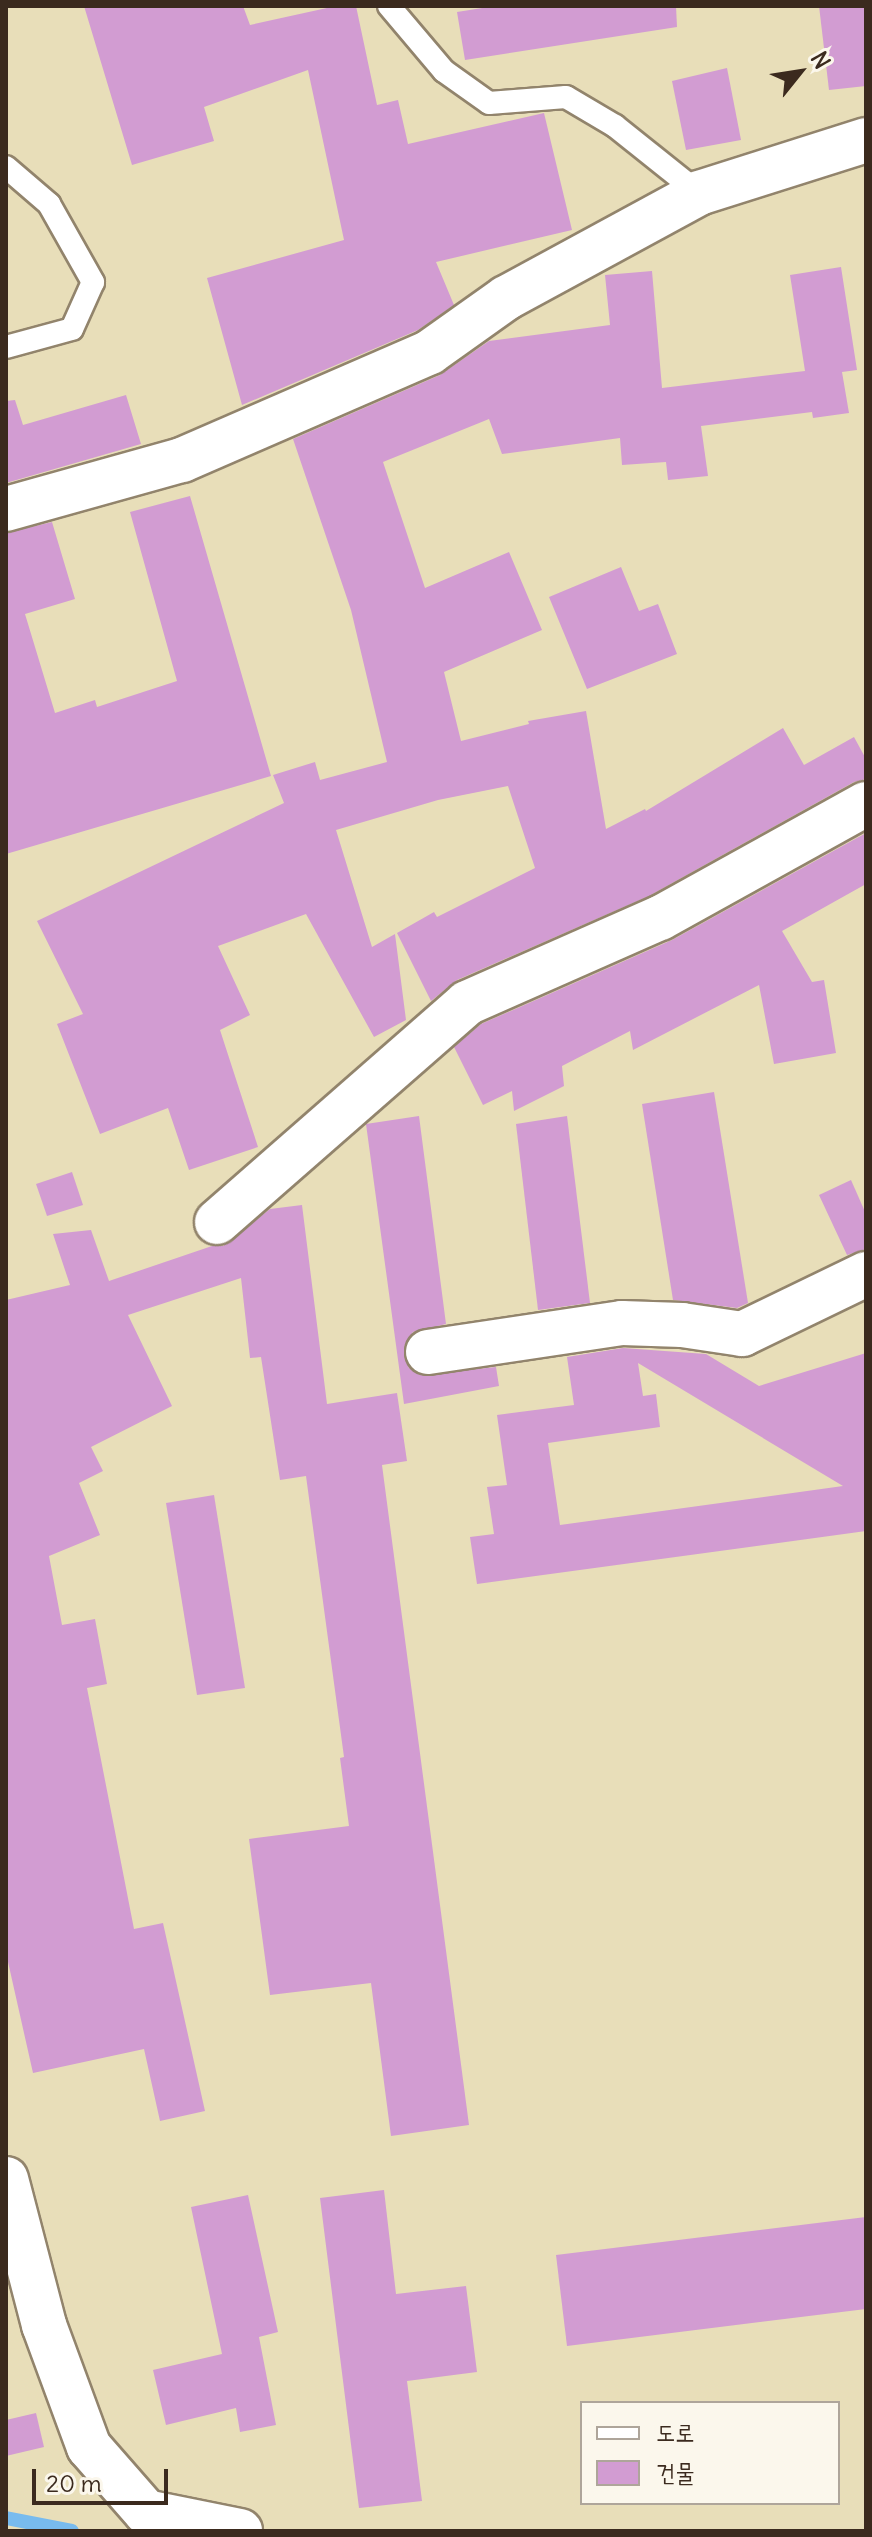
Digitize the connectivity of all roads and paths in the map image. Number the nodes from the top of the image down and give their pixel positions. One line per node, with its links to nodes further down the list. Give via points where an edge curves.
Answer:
1 (389, 6): 4 (lane, via 444,71 489,103 566,97 615,126)
2 (866, 140): 4 (street)
3 (6, 167): 5 (lane, via 49,204 93,282 72,329)
4 (699, 193): 6 (street, via 506,298 430,352 182,460)
5 (6, 347)
6 (6, 509)
7 (866, 804): 8 (street, via 660,918 467,1003)
8 (217, 1222)
9 (866, 1274): 10 (street, via 742,1334 622,1323)
10 (428, 1352)
11 (6, 2179): 12 (street, via 44,2325 89,2447 146,2512)
12 (240, 2531)

